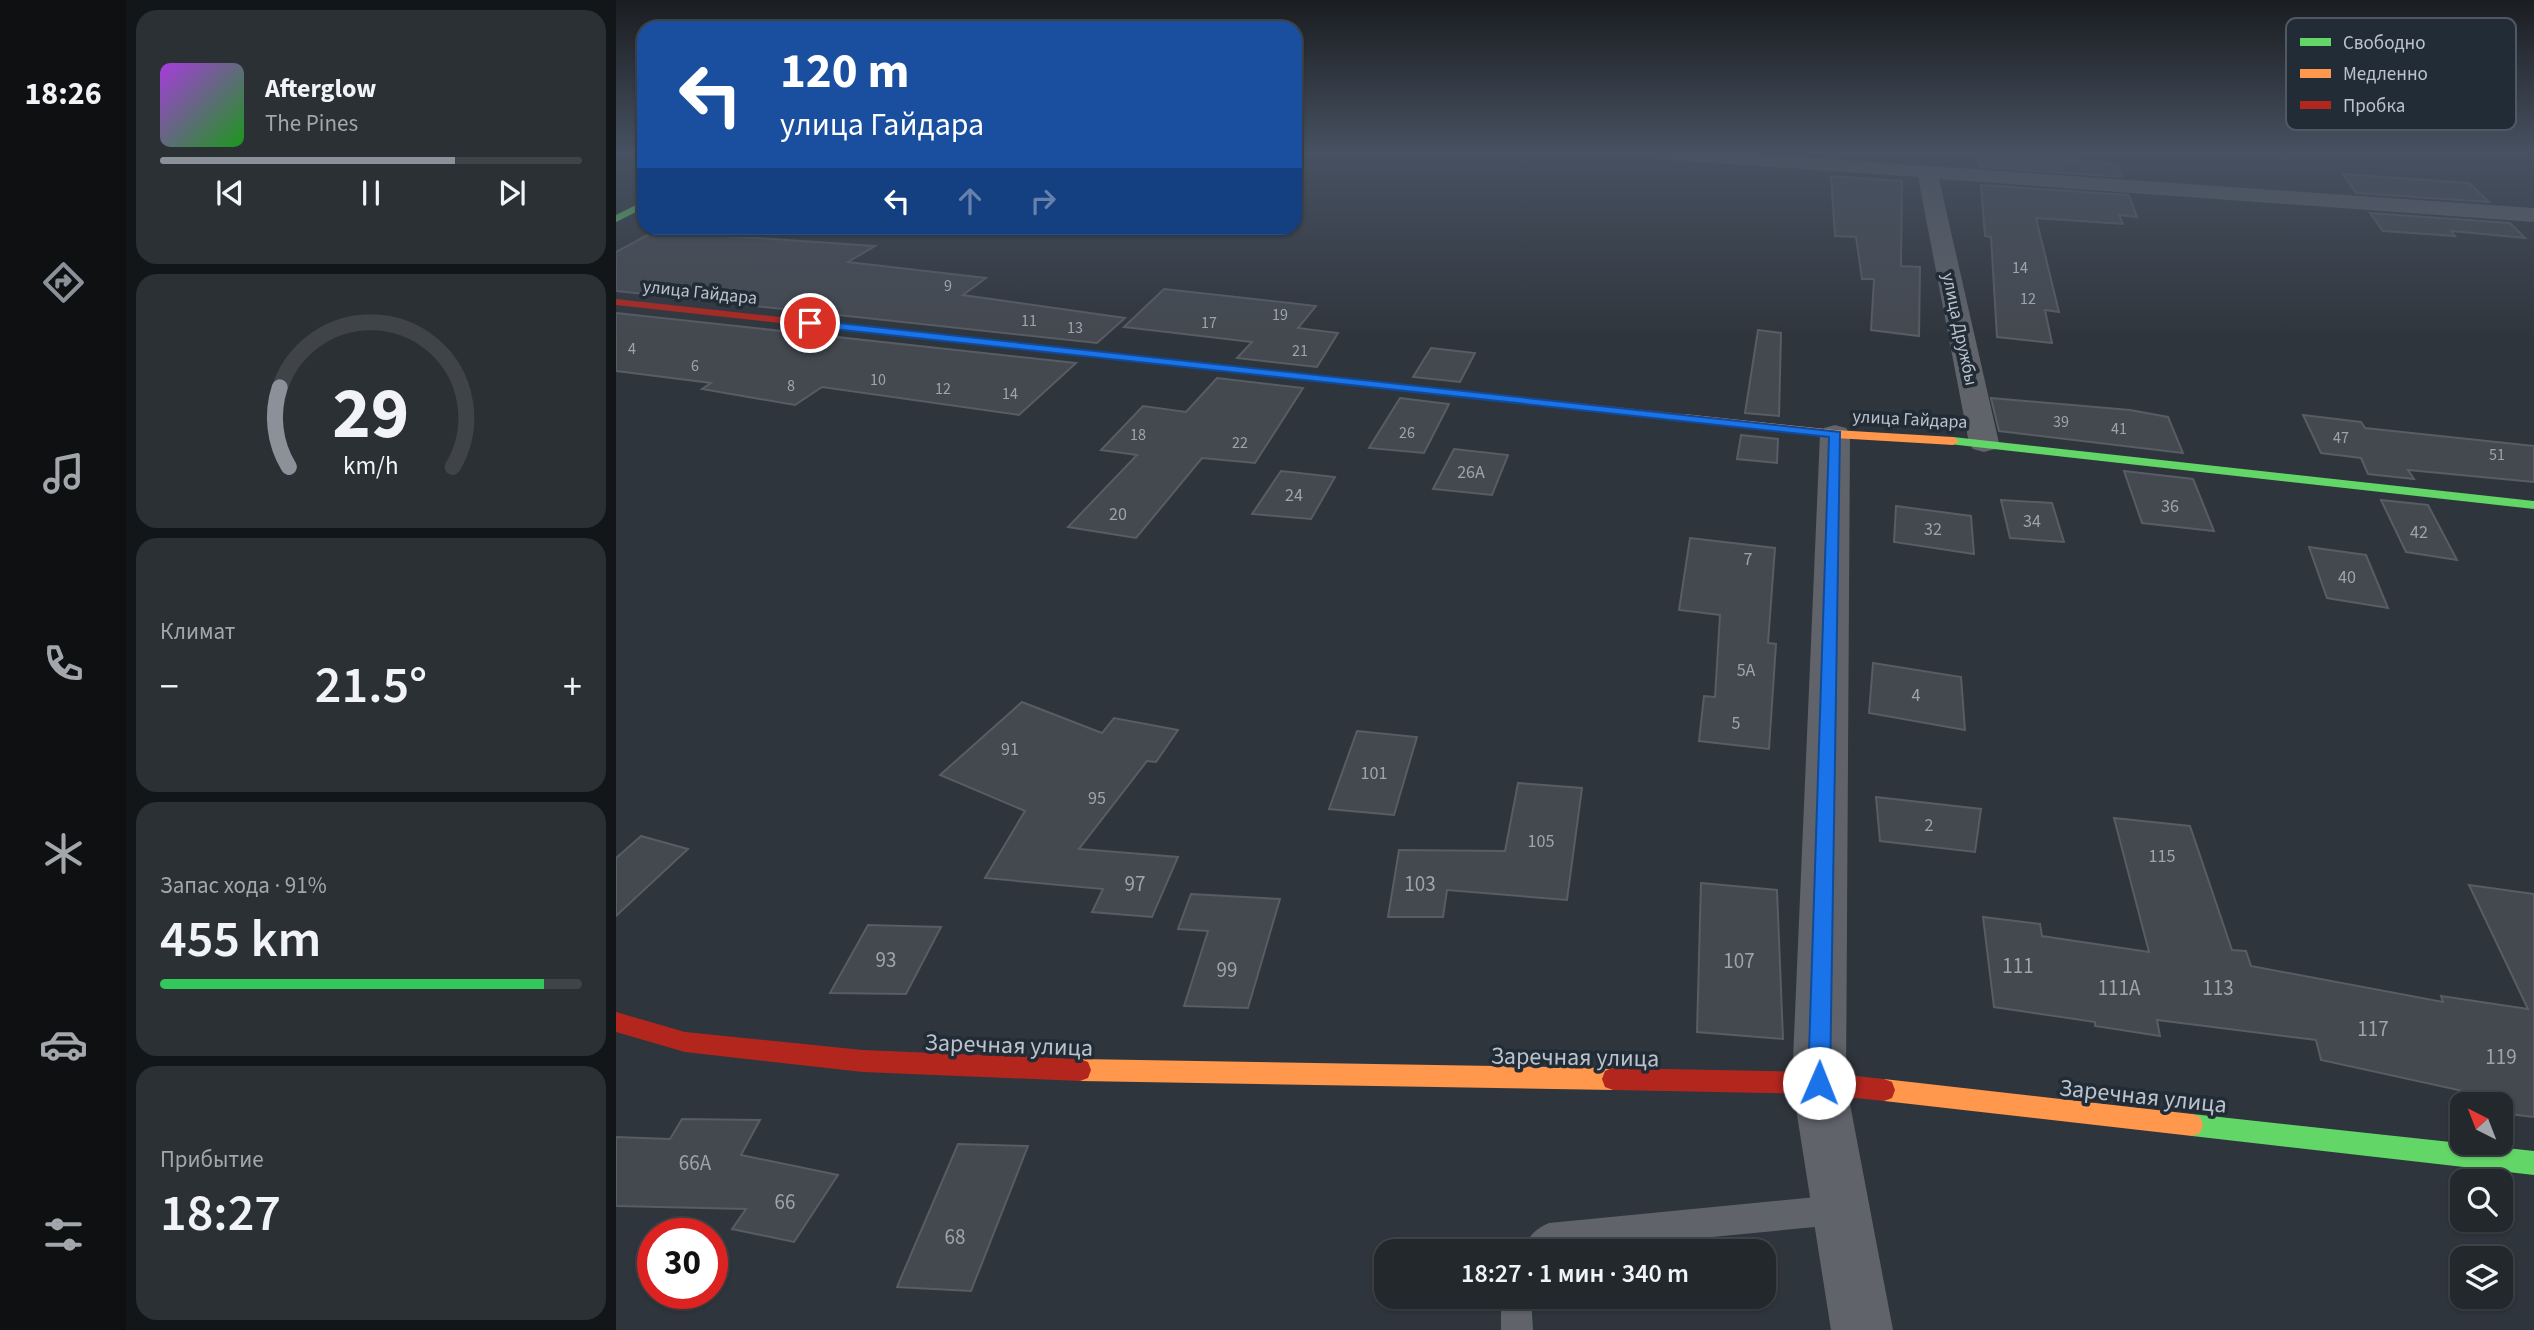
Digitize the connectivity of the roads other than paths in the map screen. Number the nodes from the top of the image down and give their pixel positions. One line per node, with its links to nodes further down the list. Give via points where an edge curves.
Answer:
1 (1937, 215): 4 (street, улица Дружбы)
2 (616, 302): 3 (street, улица Гайдара)
3 (1835, 434): 4 (street, улица Гайдара); 7 (street)
4 (1984, 443): 5 (street, улица Гайдара)
5 (2534, 505)
6 (616, 1022): 7 (street, Заречная улица, via 685,1042 863,1061 1008,1069)
7 (1819, 1083): 8 (street, Заречная улица); 9 (street)
8 (2534, 1163)
9 (1841, 1209): 10 (lane); 13 (street)
10 (1548, 1239)
11 (1517, 1309): 12 (lane)
12 (1517, 1330)
13 (1862, 1330)

